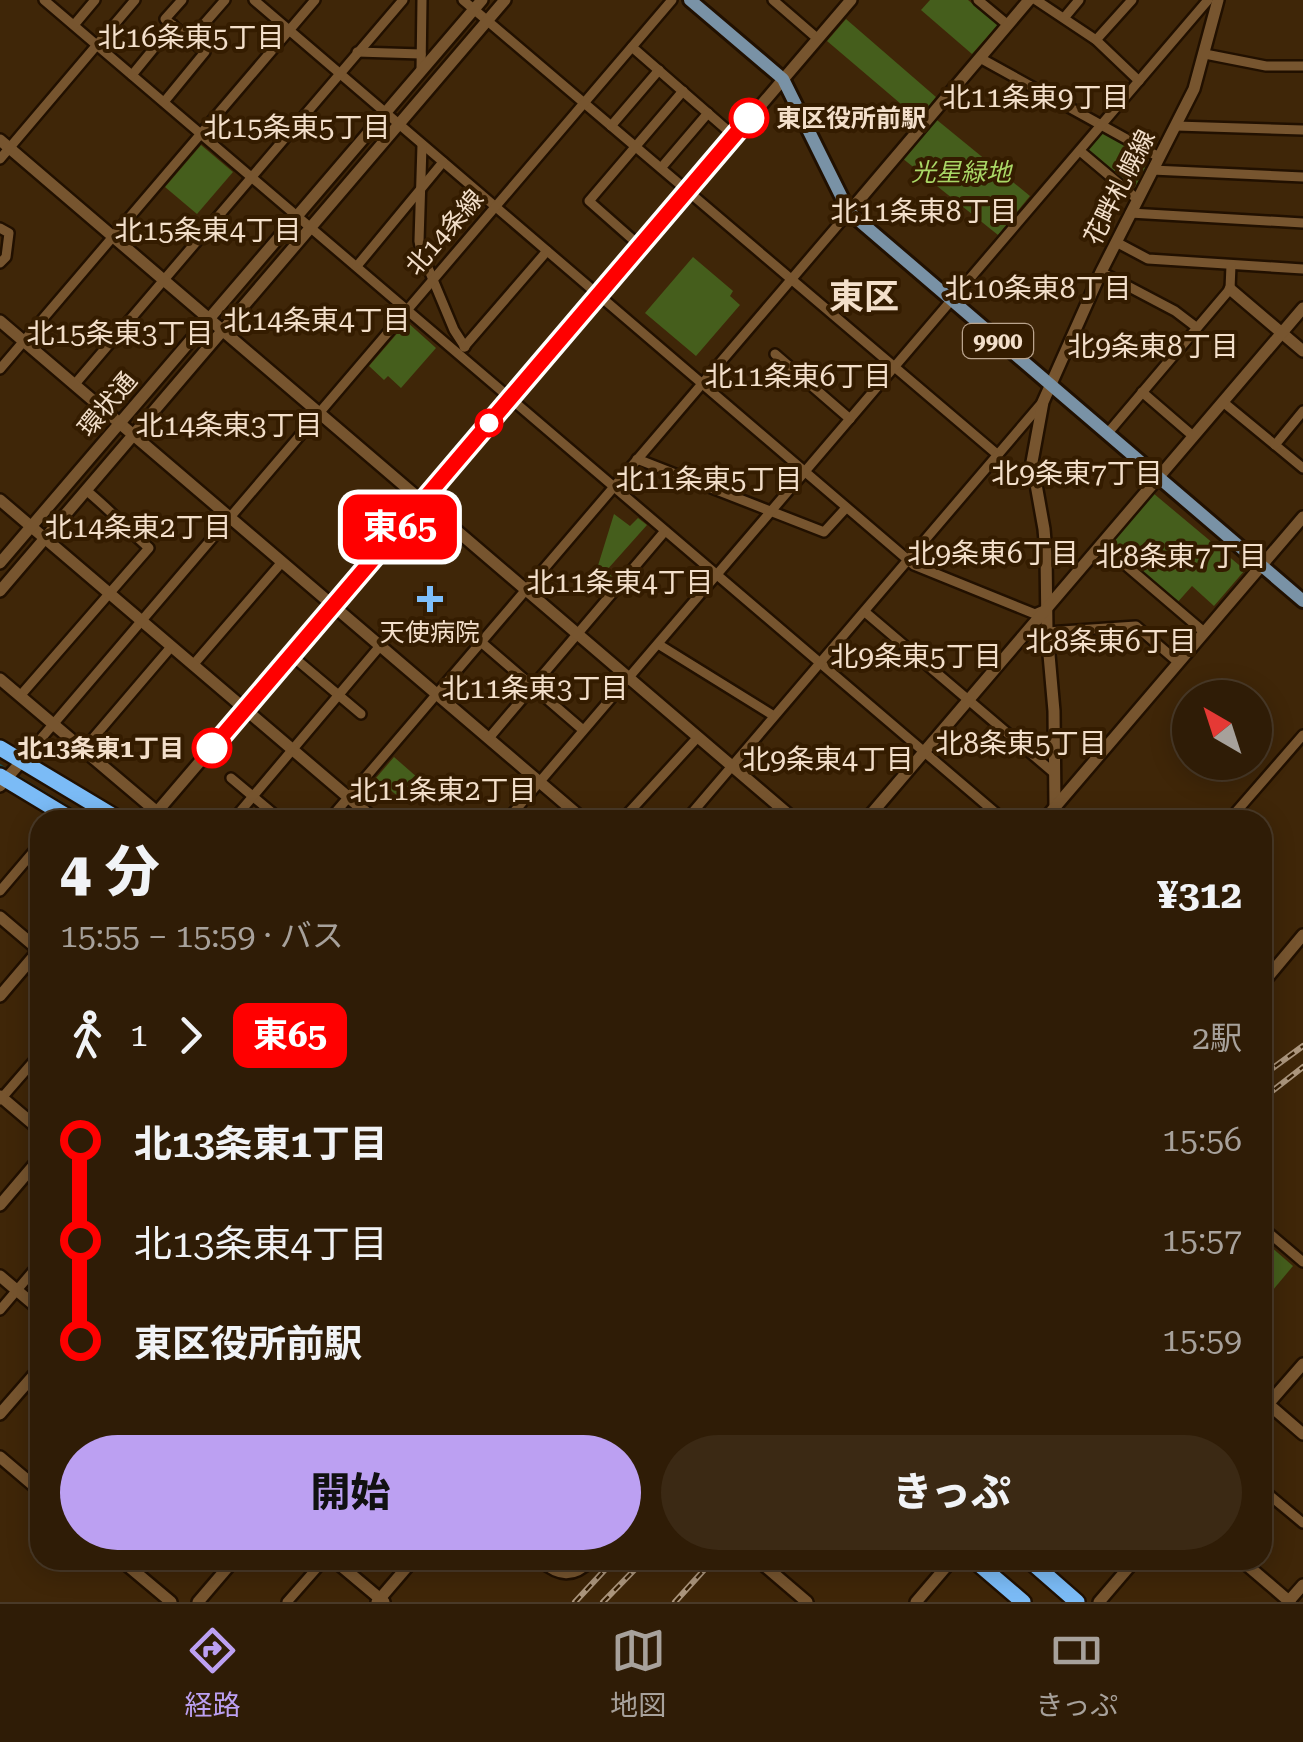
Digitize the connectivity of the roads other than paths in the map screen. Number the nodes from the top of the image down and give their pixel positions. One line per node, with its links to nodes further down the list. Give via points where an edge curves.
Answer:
1 (44, 0): 24 (street)
2 (66, 0): 24 (street)
3 (95, 0): 29 (street)
4 (135, 0): 34 (street)
5 (182, 0): 27 (street, via 165,19)
6 (225, 0): 32 (street)
7 (254, 0): 30 (street)
8 (314, 0): 30 (street)
9 (402, 0): 36 (street)
10 (422, 0): 37 (street)
11 (463, 0): 23 (street)
12 (506, 0): 26 (street, 環状通)
13 (672, 0): 35 (street, 北14条線)
14 (690, 0): 45 (main road, 9900)
15 (772, 0): 31 (street)
16 (851, 0): 31 (street)
17 (978, 0): 28 (street)
18 (1030, 0): 25 (street); 28 (street)
19 (1080, 0): 25 (street)
20 (1132, 0): 33 (street)
21 (1208, 0): 46 (street)
22 (1218, 0): 38 (street, 花畔札幌線)
23 (478, 4): 26 (street); 42 (street, 環状通)
24 (57, 11): 29 (street)
25 (1064, 18): 33 (street)
26 (488, 21): 49 (street); 52 (street, 環状通)
27 (173, 25): 32 (street); 44 (street)
28 (1008, 25): 39 (street)
29 (74, 26): 34 (street)
30 (289, 30): 43 (street); 57 (street)
31 (818, 38): 45 (street)
32 (190, 40): 48 (street, via 205,52)
33 (1096, 40): 46 (street)
34 (97, 45): 44 (street); 61 (street)
35 (632, 46): 41 (street); 49 (street, 北14条線)
36 (358, 52): 37 (street); 43 (street)
37 (421, 54): 42 (street)
38 (1205, 54): 40 (street); 55 (street, 花畔札幌線)
39 (980, 58): 53 (street); 73 (street)
40 (1303, 66)
41 (659, 70): 47 (street); 54 (street)
42 (421, 71): 50 (street, 環状通)
43 (340, 74): 50 (street); 68 (street)
44 (132, 75): 48 (street)
45 (783, 79): 58 (street); 73 (main road, 9900)
46 (1139, 81): 53 (street)
47 (683, 90): 51 (street); 60 (street)
48 (164, 102): 57 (street)
49 (584, 103): 54 (street); 72 (street, 北14条線)
50 (386, 113): 52 (street); 75 (street, 環状通)
51 (708, 113): 58 (street); 65 (street)
52 (400, 124): 59 (street); 78 (street, 環状通)
53 (1102, 124): 62 (street); 63 (street)
54 (611, 126): 60 (street)
55 (1176, 126): 56 (street); 63 (street, 花畔札幌線)
56 (1303, 130)
57 (200, 133): 68 (street); 79 (street)
58 (734, 136): 70 (street)
59 (422, 144): 64 (street); 69 (street)
60 (636, 147): 65 (street); 81 (street, via 589,201)
61 (3, 149): 79 (street)
62 (1080, 151): 71 (street); 93 (street)
63 (1159, 157): 66 (street, 花畔札幌線)
64 (443, 162): 69 (street); 72 (street)
65 (660, 168): 70 (street)
66 (1152, 170): 67 (street); 71 (street, 花畔札幌線)
67 (1303, 177)
68 (252, 178): 75 (street); 88 (street)
69 (420, 188): 85 (street); 89 (street, via 420,240)
70 (687, 191): 81 (street); 90 (street)
71 (1137, 199): 74 (street, 花畔札幌線)
72 (495, 206): 82 (street); 89 (street, 北14条線)
73 (849, 212): 90 (street); 93 (main road, 9900)
74 (1130, 213): 76 (street); 80 (street, 花畔札幌線)
75 (297, 216): 78 (street); 96 (street, 環状通)
76 (1303, 223)
77 (0, 228): 83 (street, via 9,233)
78 (311, 228): 85 (street); 99 (street, 環状通)
79 (112, 237): 88 (street); 101 (street)
80 (1116, 242): 84 (street, via 1148,259); 87 (street, 花畔札幌線)
81 (640, 246): 92 (street)
82 (548, 251): 92 (street); 102 (street)
83 (0, 263)
84 (1231, 265): 86 (street); 91 (street)
85 (357, 266): 95 (street)
86 (1303, 268)
87 (1101, 272): 98 (street); 109 (street, 花畔札幌線)
88 (163, 280): 96 (street); 107 (street)
89 (432, 280): 95 (street, 北14条線); 102 (street)
90 (791, 280): 105 (street); 108 (street)
91 (1230, 289): 98 (street); 100 (street)
92 (599, 294): 108 (street); 111 (street)
93 (951, 300): 105 (street); 109 (main road, 9900)
94 (1303, 308): 100 (street)
95 (407, 310): 102 (street); 115 (street, 北14条線)
96 (209, 319): 99 (street); 117 (street, 環状通)
97 (0, 320): 101 (street)
98 (1196, 327): 110 (street)
99 (223, 330): 115 (street); 119 (street, 環状通)
100 (1282, 333): 103 (street); 113 (street)
101 (24, 341): 106 (street); 107 (street)
102 (462, 350): 111 (street)
103 (1303, 351)
104 (775, 354): 116 (street)
105 (894, 368): 116 (street); 122 (street)
106 (0, 369)
107 (74, 384): 117 (street)
108 (702, 384): 123 (street); 125 (street)
109 (1051, 386): 112 (street, 花畔札幌線); 118 (main road, 9900)
110 (1142, 392): 118 (street); 120 (street)
111 (511, 398): 127 (street); 130 (street)
112 (1043, 402): 122 (street); 144 (street, 花畔札幌線, via 1032,462)
113 (1222, 402): 120 (street); 121 (street)
114 (1303, 412): 121 (street)
115 (318, 414): 130 (street); 133 (street, 北14条線)
116 (850, 419): 125 (street)
117 (120, 423): 119 (street); 135 (street, 環状通)
118 (1107, 434): 126 (main road, 9900)
119 (134, 435): 128 (street, 環状通); 133 (street)
120 (1193, 436): 126 (street)
121 (1275, 445): 124 (street)
122 (998, 455): 139 (street)
123 (637, 459): 127 (street); 132 (street)
124 (1303, 468)
125 (806, 472): 131 (street); 132 (street)
126 (1158, 477): 138 (street); 142 (main road, 9900)
127 (614, 486): 136 (street); 145 (street)
128 (87, 491): 137 (street, 環状通); 148 (street, via 149,548)
129 (0, 500): 135 (street)
130 (422, 502): 145 (street); 150 (street)
131 (846, 508): 132 (street, via 824,532); 139 (street)
132 (772, 512): 143 (street)
133 (230, 517): 140 (street); 153 (street, 北14条線)
134 (1303, 517): 142 (street)
135 (31, 526): 137 (street); 141 (street, 環状通)
136 (665, 531): 143 (street); 156 (street)
137 (46, 539): 146 (street, 環状通); 148 (street)
138 (1101, 544): 147 (street); 155 (street)
139 (908, 560): 151 (street, via 1036,614); 152 (street)
140 (282, 562): 150 (street); 164 (street)
141 (0, 563)
142 (1262, 566): 149 (main road, 9900); 155 (street)
143 (716, 575): 158 (street); 162 (street)
144 (1046, 588): 147 (street); 151 (street, 花畔札幌線)
145 (526, 590): 156 (street); 157 (street)
146 (0, 591)
147 (1061, 592): 151 (street)
148 (110, 594): 153 (street); 169 (street)
149 (1303, 600)
150 (334, 606): 160 (street); 161 (street)
151 (1046, 610): 154 (street, 花畔札幌線); 171 (street)
152 (864, 612): 162 (street); 171 (street)
153 (142, 621): 159 (street); 175 (street, 北14条線)
154 (1047, 632): 163 (street, via 1136,626); 185 (street, 花畔札幌線)
155 (1204, 632): 163 (street)
156 (577, 635): 166 (street); 167 (street)
157 (481, 642): 167 (street); 168 (street)
158 (658, 644): 166 (street); 174 (street)
159 (171, 646): 164 (street); 181 (street)
160 (380, 646): 168 (street); 170 (street)
161 (291, 655): 170 (street); 172 (street)
162 (820, 662): 174 (street); 183 (street)
163 (1178, 662): 191 (street)
164 (194, 665): 172 (street)
165 (0, 679): 169 (street)
166 (629, 679): 176 (street); 179 (street)
167 (532, 686): 176 (street); 178 (street)
168 (437, 694): 178 (street); 190 (street)
169 (20, 696): 175 (street)
170 (339, 696): 173 (street); 182 (street)
171 (968, 700): 183 (street); 185 (street)
172 (245, 710): 182 (street); 195 (street)
173 (361, 714)
174 (774, 716): 184 (street)
175 (53, 724): 181 (street); 186 (street, 北14条線)
176 (584, 730): 188 (street)
177 (1303, 735): 207 (street)
178 (489, 738): 188 (street)
179 (698, 738): 184 (street); 202 (street)
180 (0, 748): 186 (highway)
181 (83, 750): 194 (street)
182 (292, 750): 189 (street); 190 (street)
183 (924, 752): 205 (street); 206 (street)
184 (732, 766): 203 (street); 204 (street)
185 (1053, 772): 191 (street, 花畔札幌線)
186 (9, 774): 192 (highway); 193 (highway)
187 (231, 778): 189 (street)
188 (540, 782): 200 (street); 201 (street)
189 (253, 796): 196 (street); 197 (street)
190 (348, 798): 198 (street); 199 (street)
191 (1055, 808)
192 (56, 810)
193 (96, 810)
194 (150, 810)
195 (164, 810)
196 (241, 810)
197 (269, 810)
198 (338, 810)
199 (363, 810)
200 (516, 810)
201 (572, 810)
202 (631, 810)
203 (695, 810)
204 (775, 810)
205 (875, 810)
206 (992, 810)
207 (1238, 810)
208 (30, 856): 209 (street)
209 (0, 891)
210 (0, 917): 211 (street)
211 (30, 942)
212 (1301, 943): 214 (street)
213 (30, 962): 215 (street)
214 (1272, 973)
215 (0, 996)
216 (30, 1065): 217 (street)
217 (1, 1098): 218 (street)
218 (30, 1122)
219 (30, 1170): 220 (street)
220 (0, 1205)
221 (1272, 1236): 222 (street)
222 (1303, 1262)
223 (30, 1275): 225 (street)
224 (0, 1276): 225 (street)
225 (17, 1290): 226 (street); 227 (street)
226 (30, 1301)
227 (0, 1310)
228 (1303, 1364): 230 (street)
229 (30, 1380): 232 (street)
230 (1272, 1397)
231 (1272, 1411): 233 (street)
232 (0, 1414)
233 (1303, 1434)
234 (0, 1457): 235 (street)
235 (30, 1478)
236 (1272, 1497): 237 (street)
237 (1303, 1523)
238 (141, 1570): 253 (street)
239 (225, 1570): 254 (street)
240 (315, 1570): 255 (street)
241 (345, 1570): 252 (street)
242 (405, 1570): 252 (street)
243 (555, 1570): 244 (street)
244 (579, 1570)
245 (770, 1570): 256 (street)
246 (943, 1570): 257 (street)
247 (986, 1570): 258 (highway)
248 (1040, 1570): 259 (highway)
249 (1126, 1570): 260 (street)
250 (1252, 1570): 261 (street)
251 (1303, 1584): 261 (street)
252 (380, 1601)
253 (171, 1602)
254 (198, 1602)
255 (287, 1602)
256 (807, 1602)
257 (916, 1602)
258 (1023, 1602)
259 (1077, 1602)
260 (1099, 1602)
261 (1289, 1602)

